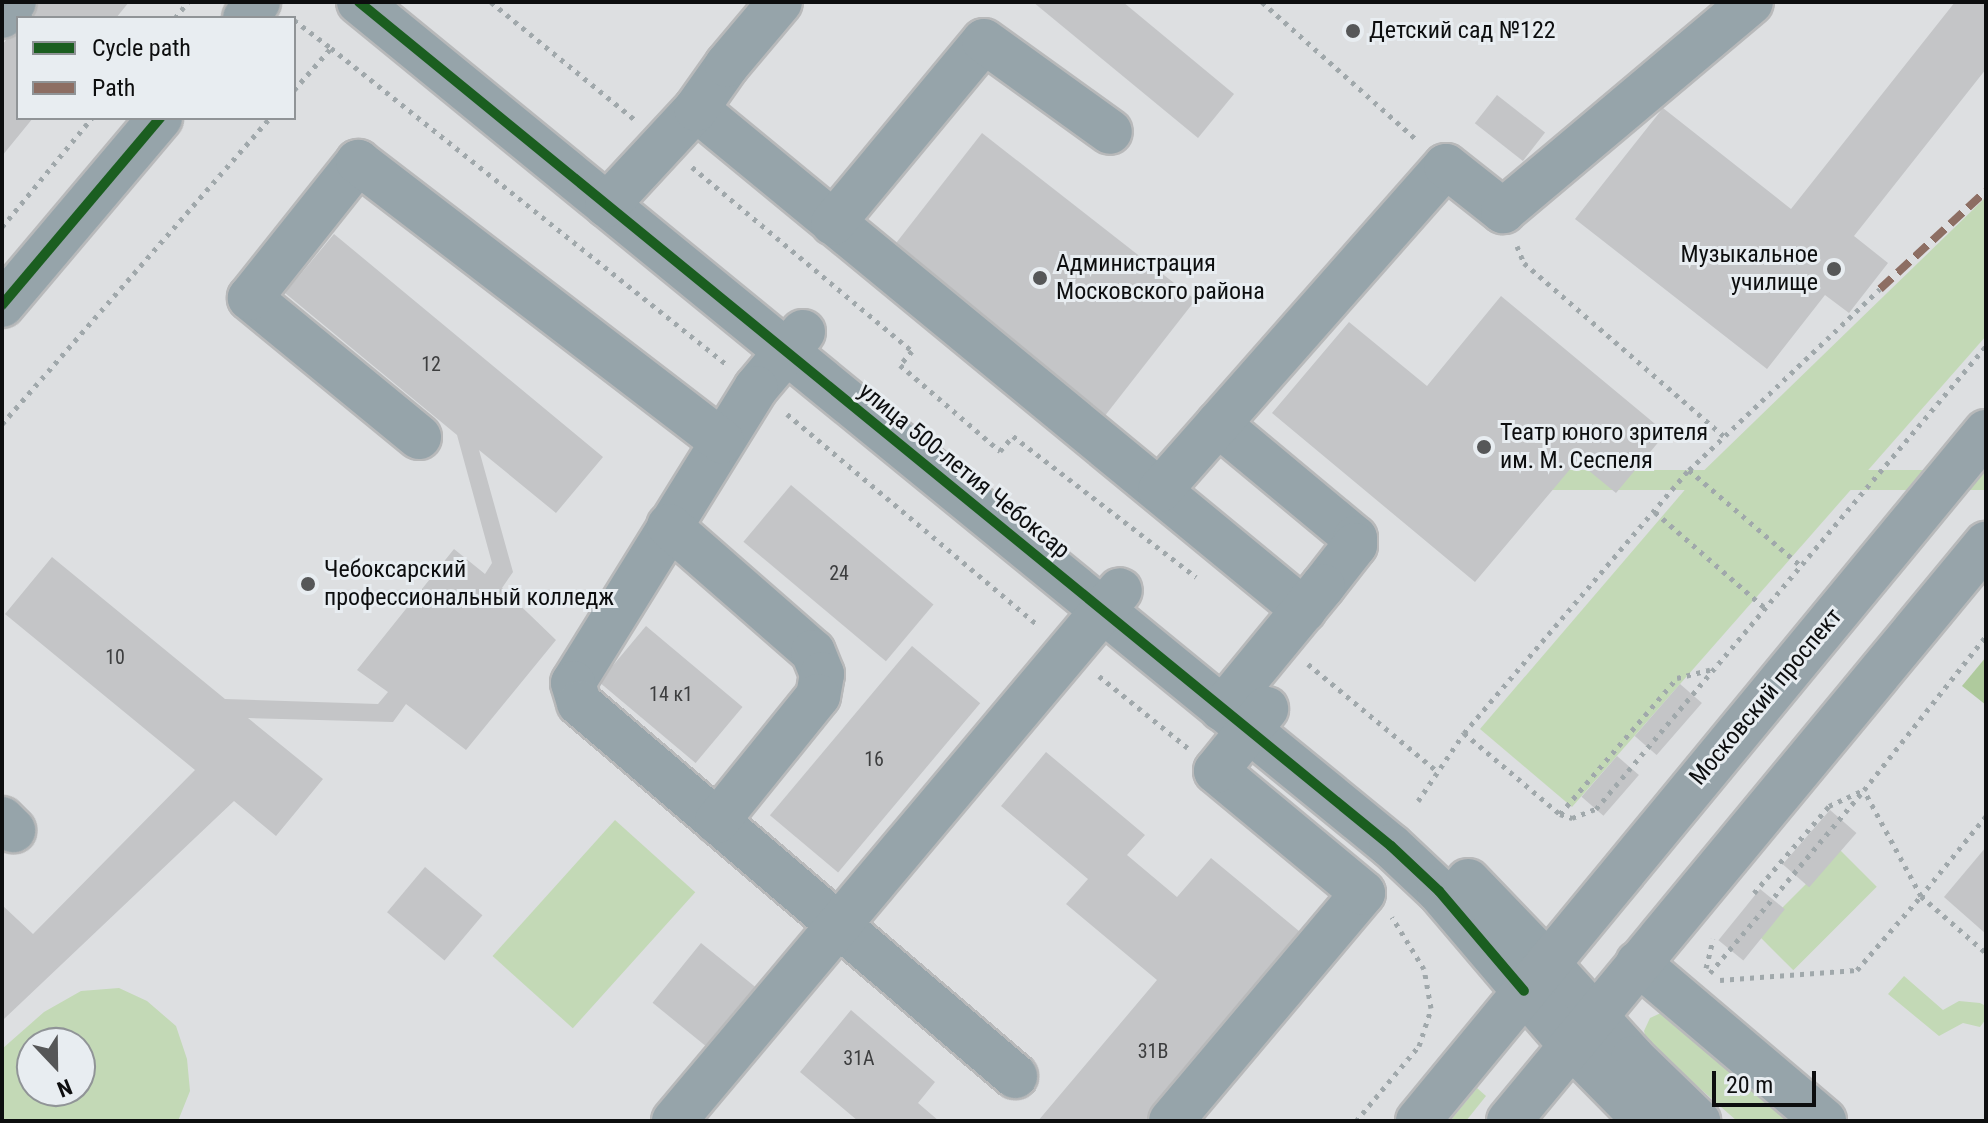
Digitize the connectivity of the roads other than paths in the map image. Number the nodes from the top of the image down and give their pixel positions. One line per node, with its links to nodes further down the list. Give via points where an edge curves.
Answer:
1 (14, 2): 6 (street)
2 (359, 2): 10 (street, улица 500-летия Чебоксар)
3 (398, 2): 10 (street, улица 500-летия Чебоксар)
4 (780, 2): 7 (street)
5 (1751, 2): 14 (street, via 1503,211 1446,166)
6 (2, 16)
7 (696, 109): 10 (street); 11 (street)
8 (158, 120): 12 (street)
9 (1110, 132): 11 (street, via 984,41)
10 (615, 195): 13 (street, улица 500-летия Чебоксар)
11 (833, 223): 18 (street)
12 (2, 305)
13 (795, 342): 17 (street, via 756,388); 21 (street, улица 500-летия Чебоксар)
14 (1218, 424): 18 (street); 22 (street, via 1355,538 1355,545)
15 (1986, 432): 27 (main road, Московский проспект)
16 (419, 437): 17 (street, via 250,298 358,162)
17 (722, 441): 19 (street)
18 (1160, 490): 22 (street)
19 (669, 526): 24 (street, via 573,683 579,703); 24 (street, via 813,652 822,674 818,696)
20 (1986, 544): 26 (main road)
21 (1112, 600): 23 (street, улица 500-летия Чебоксар); 25 (street)
22 (1304, 610): 23 (street)
23 (1244, 709): 27 (street, улица 500-летия Чебоксар, via 1401,855 1484,941); 31 (street, via 1216,771 1363,893)
24 (717, 821): 25 (street)
25 (840, 926): 29 (street); 30 (street)
26 (1638, 963): 28 (main road); 36 (street)
27 (1536, 977): 28 (main road); 32 (main road, Московский проспект)
28 (1583, 1031): 33 (main road); 34 (main road); 35 (main road)
29 (1015, 1076)
30 (674, 1121)
31 (1171, 1121)
32 (1418, 1121)
33 (1509, 1121)
34 (1646, 1121)
35 (1698, 1121)
36 (1824, 1121)

